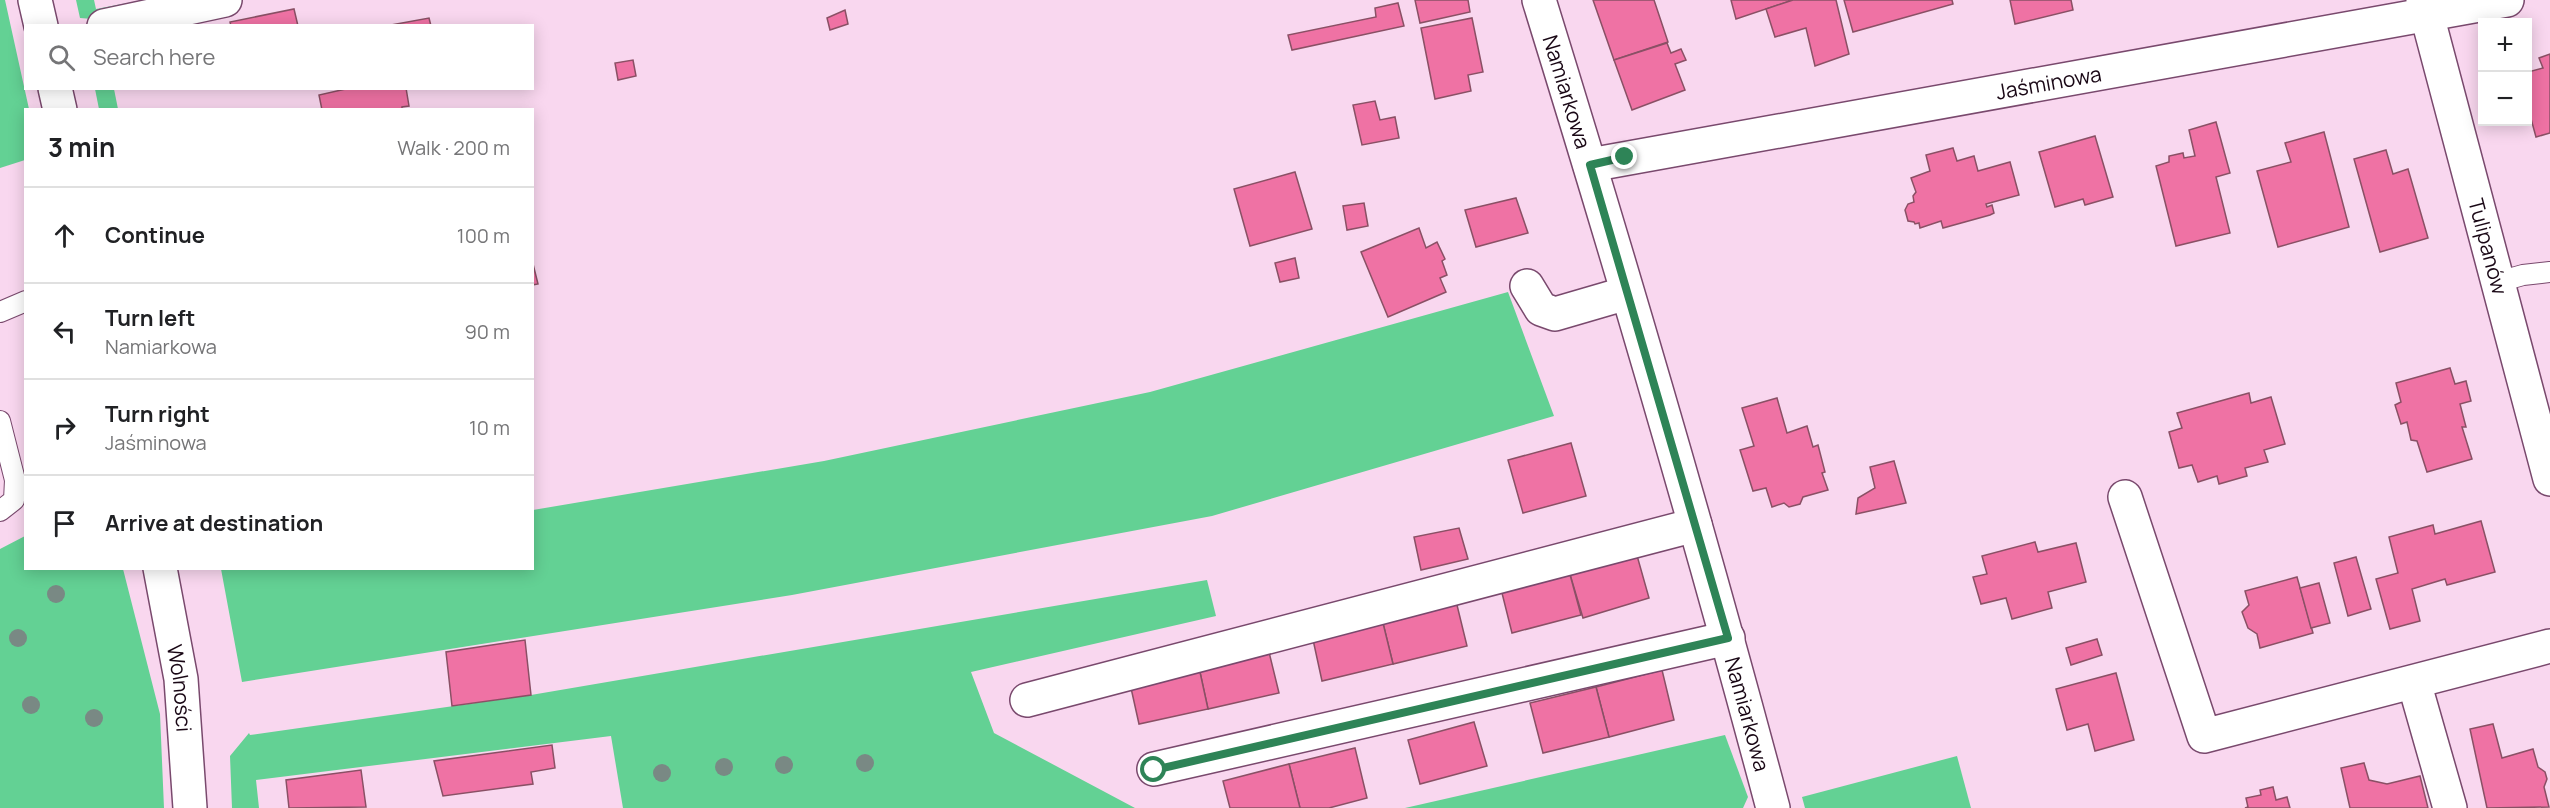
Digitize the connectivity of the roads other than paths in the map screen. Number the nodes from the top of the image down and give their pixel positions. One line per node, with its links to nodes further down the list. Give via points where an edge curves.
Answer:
1 (35, 0): 6 (street)
2 (225, 0): 7 (street)
3 (1539, 0): 10 (street, Namiarkowa)
4 (2507, 0): 5 (street, Jaśminowa)
5 (2425, 7): 10 (street, Jaśminowa); 12 (street, Tulipanów)
6 (40, 24)
7 (113, 24)
8 (55, 90): 9 (street)
9 (60, 108)
10 (1590, 165): 14 (street, Namiarkowa)
11 (2550, 272): 12 (lane)
12 (2498, 282): 18 (street, Tulipanów)
13 (1527, 286): 14 (street, via 1541,309 1555,314)
14 (1627, 293): 21 (street, Namiarkowa)
15 (24, 302): 16 (lane)
16 (0, 312)
17 (0, 421): 20 (lane, via 15,480 14,500)
18 (2550, 479)
19 (2125, 497): 25 (street, via 2204,736)
20 (0, 511)
21 (1695, 525): 23 (street, Namiarkowa); 26 (street)
22 (160, 570): 28 (street, Wolności, via 181,679)
23 (1728, 638): 27 (street); 29 (street, Namiarkowa)
24 (2550, 646): 25 (street)
25 (2414, 682): 30 (street)
26 (1027, 700)
27 (1154, 770)
28 (190, 808)
29 (1773, 808)
30 (2450, 808)

